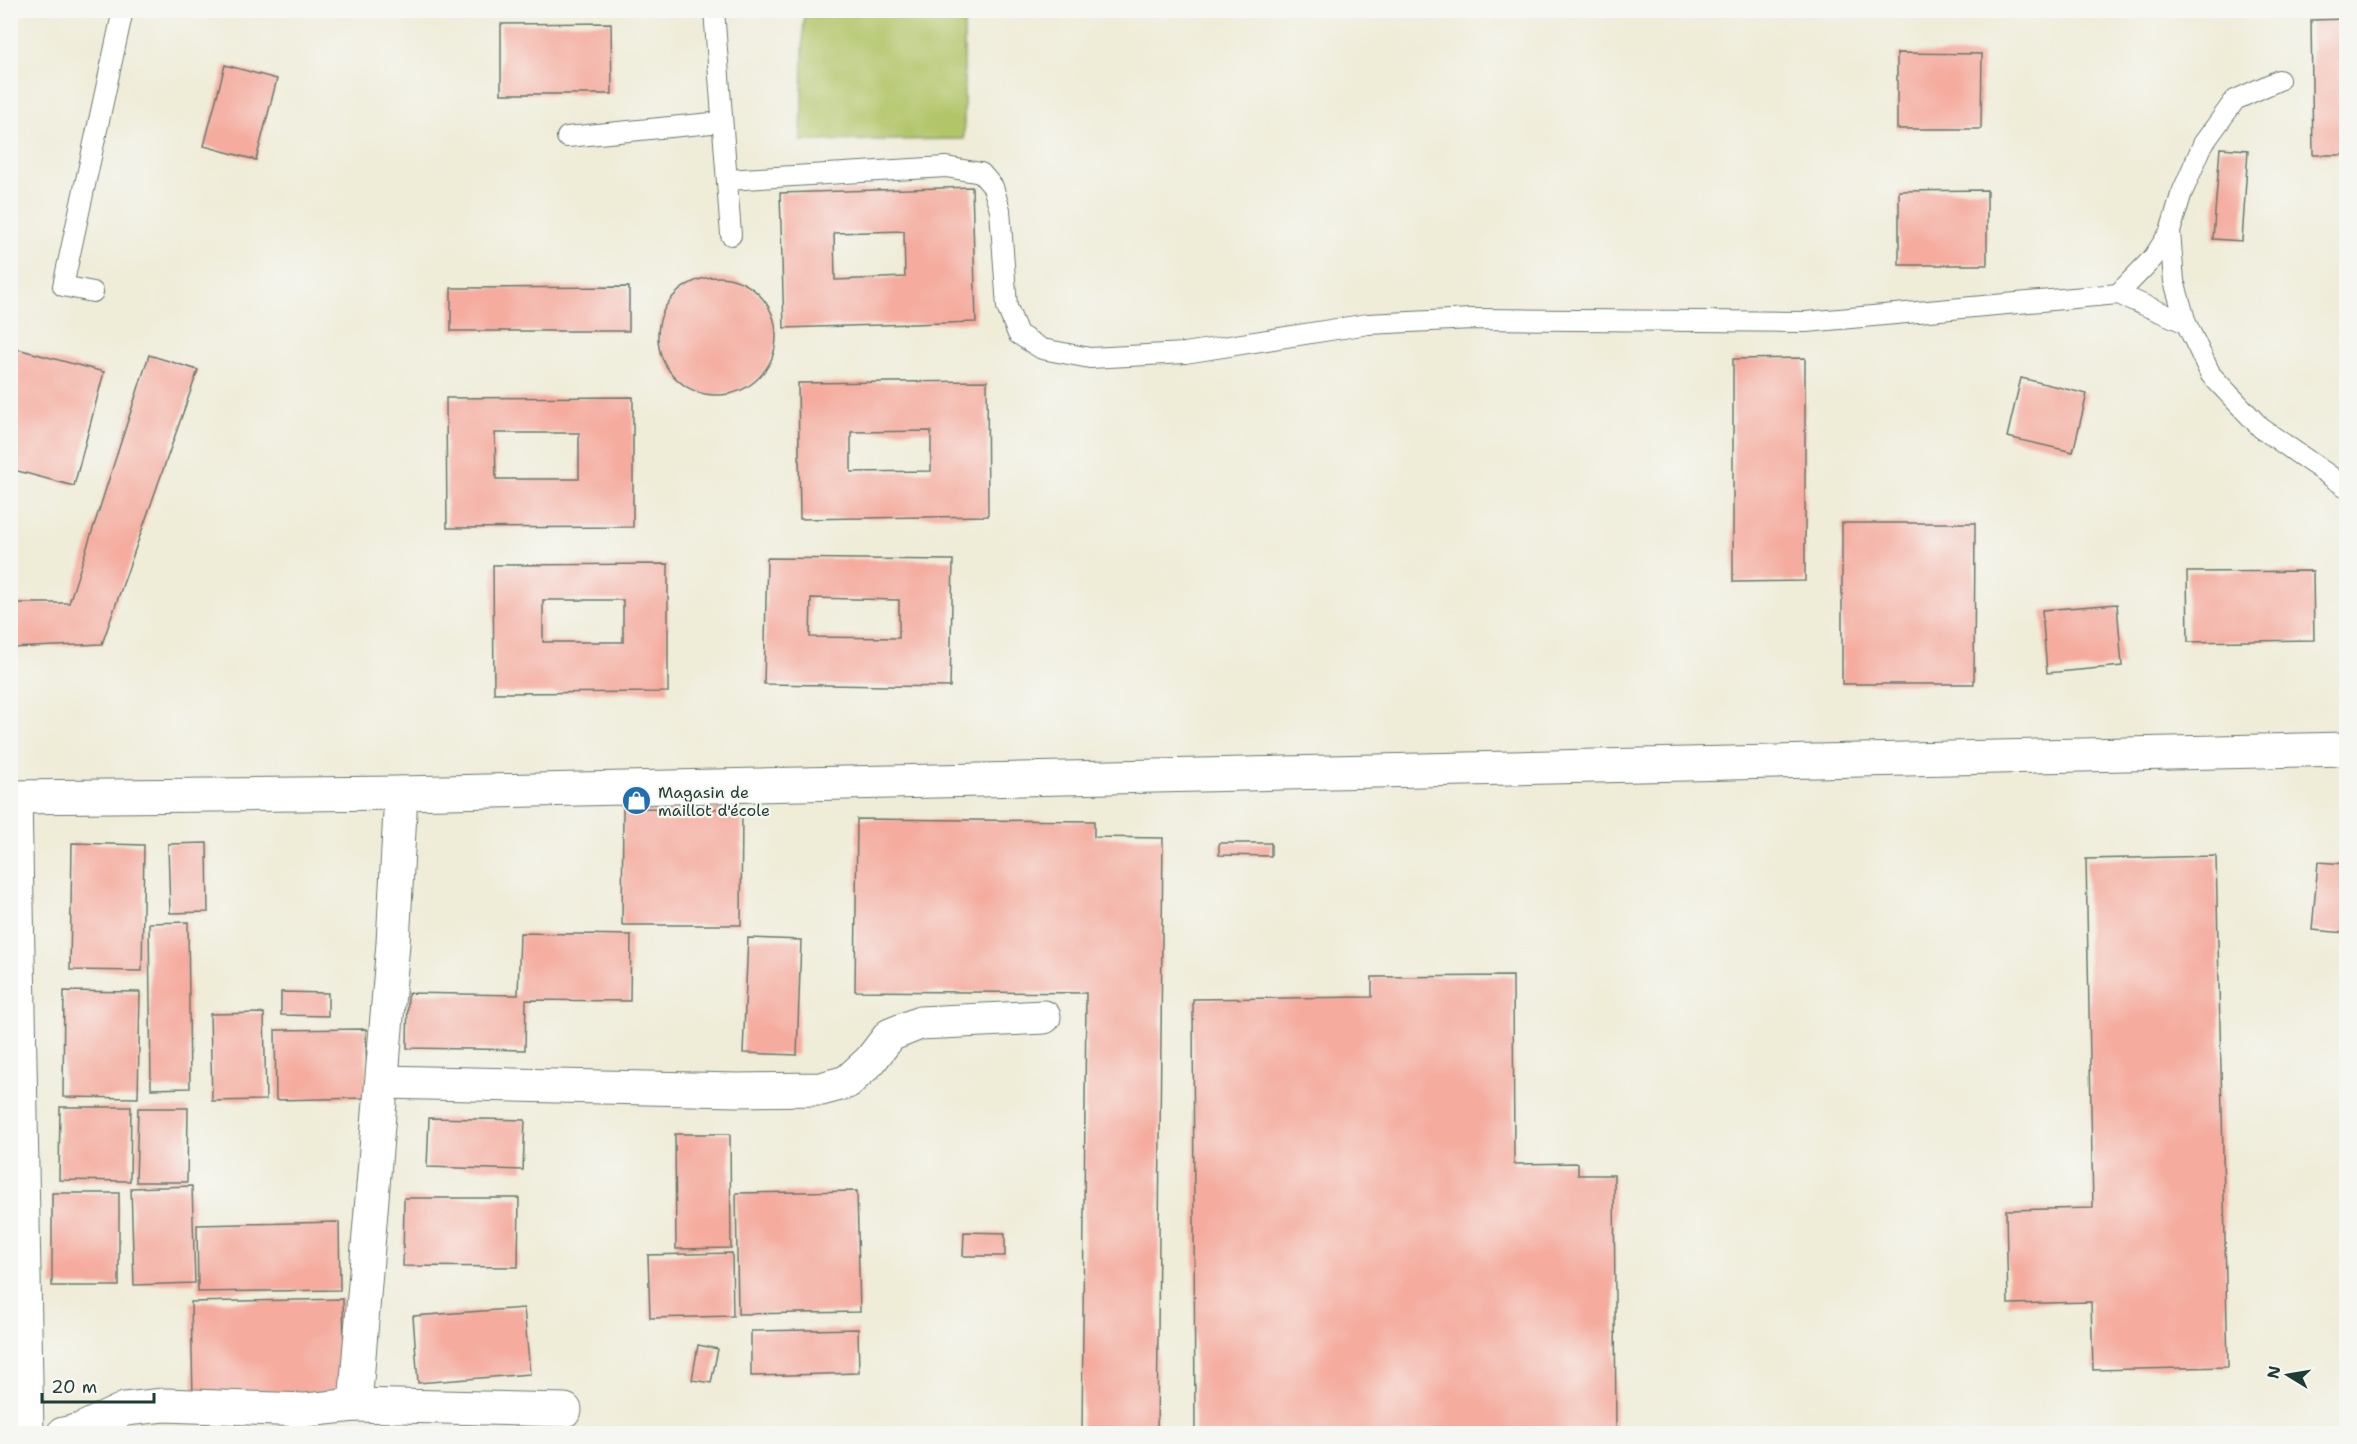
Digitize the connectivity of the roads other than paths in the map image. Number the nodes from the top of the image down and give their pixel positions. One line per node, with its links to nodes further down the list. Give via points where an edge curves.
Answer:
1 (123, 10): 9 (lane, via 63,285)
2 (714, 10): 4 (lane)
3 (2279, 80): 7 (lane, via 2235,100 2204,144 2181,195)
4 (723, 122): 5 (lane); 6 (lane)
5 (567, 137)
6 (727, 180): 8 (lane); 10 (lane, via 946,167 981,173 993,187 1000,210 1007,307 1018,334 1042,349 1090,358 1185,353 1368,324 1472,319 1806,322)
7 (2170, 232): 10 (lane, via 2153,258); 11 (lane, via 2174,281)
8 (731, 235)
9 (93, 292)
10 (2118, 294): 11 (lane)
11 (2187, 322): 12 (lane, via 2211,375 2261,428)
12 (2346, 487)
13 (2346, 749): 14 (street)
14 (401, 793): 15 (street); 17 (street)
15 (13, 797): 20 (street)
16 (1044, 1017): 17 (street, via 920,1023 890,1035 847,1082 821,1089)
17 (382, 1083): 18 (street)
18 (355, 1405): 19 (street); 21 (street, via 306,1410 164,1405 125,1410)
19 (565, 1410)
20 (27, 1434)
21 (63, 1434)

